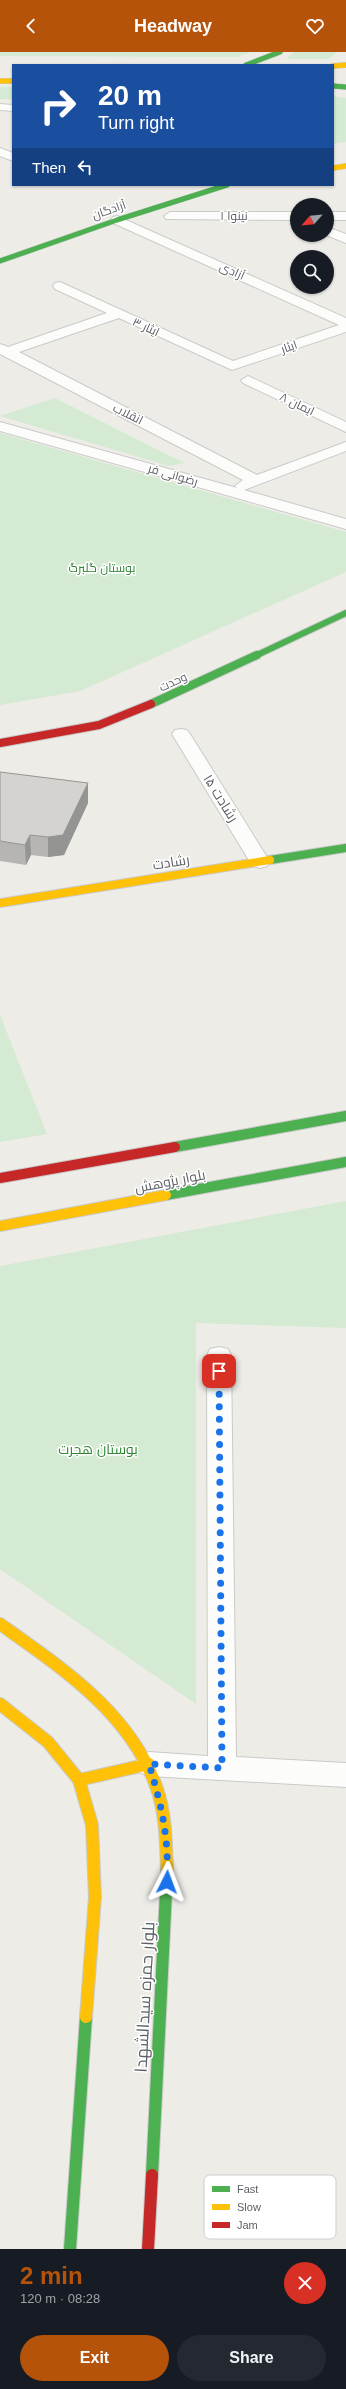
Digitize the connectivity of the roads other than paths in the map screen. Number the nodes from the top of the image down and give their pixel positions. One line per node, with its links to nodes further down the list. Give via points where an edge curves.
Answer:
1 (280, 52): 2 (street)
2 (249, 64)
3 (346, 65): 4 (street)
4 (334, 66)
5 (0, 80): 6 (street)
6 (12, 80)
7 (334, 86): 8 (street)
8 (346, 87)
9 (0, 108): 10 (street)
10 (12, 108)
11 (346, 166): 12 (street)
12 (334, 168)
13 (223, 186): 14 (street, آزادگان)
14 (119, 214): 21 (street, آزادگان); 22 (street, آزادگان); 25 (street, آزادی)
15 (170, 216): 18 (street, نینوا ۱)
16 (334, 216): 17 (street)
17 (346, 216)
18 (290, 217)
19 (334, 234): 20 (street)
20 (346, 239)
21 (0, 251)
22 (0, 262)
23 (60, 286): 24 (street, ایثار ۳)
24 (118, 314): 27 (street); 28 (street, ایثار ۳)
25 (346, 323)
26 (346, 327): 28 (street, ایثار)
27 (4, 350): 33 (street, انقلاب)
28 (232, 366)
29 (248, 380): 31 (street, ایمان ۸)
30 (0, 426): 34 (street, رضوانی فر)
31 (346, 428)
32 (346, 446): 33 (street)
33 (256, 480): 34 (street)
34 (229, 491): 35 (street, رضوانی فر)
35 (346, 524)
36 (346, 613): 38 (street, وحدت, via 165,699 99,725)
37 (181, 734): 40 (street, رشادت ۱۵)
38 (0, 743)
39 (346, 848): 40 (street, رشادت)
40 (260, 862): 41 (street, رشادت)
41 (0, 903)
42 (346, 1116): 44 (street)
43 (346, 1162): 45 (street, بلوار پژوهش)
44 (0, 1178)
45 (0, 1226)
46 (219, 1355): 50 (street)
47 (0, 1624): 49 (street, بلوار حمزه سیدالشهدا, via 65,1671 118,1718)
48 (0, 1704): 52 (street, via 48,1742)
49 (149, 1764): 50 (street); 52 (street); 54 (street, بلوار حمزه سیدالشهدا, via 161,1804 168,1850)
50 (222, 1768): 51 (street)
51 (346, 1775)
52 (79, 1780): 53 (street, via 92,1825 95,1897)
53 (70, 2249)
54 (148, 2249)

